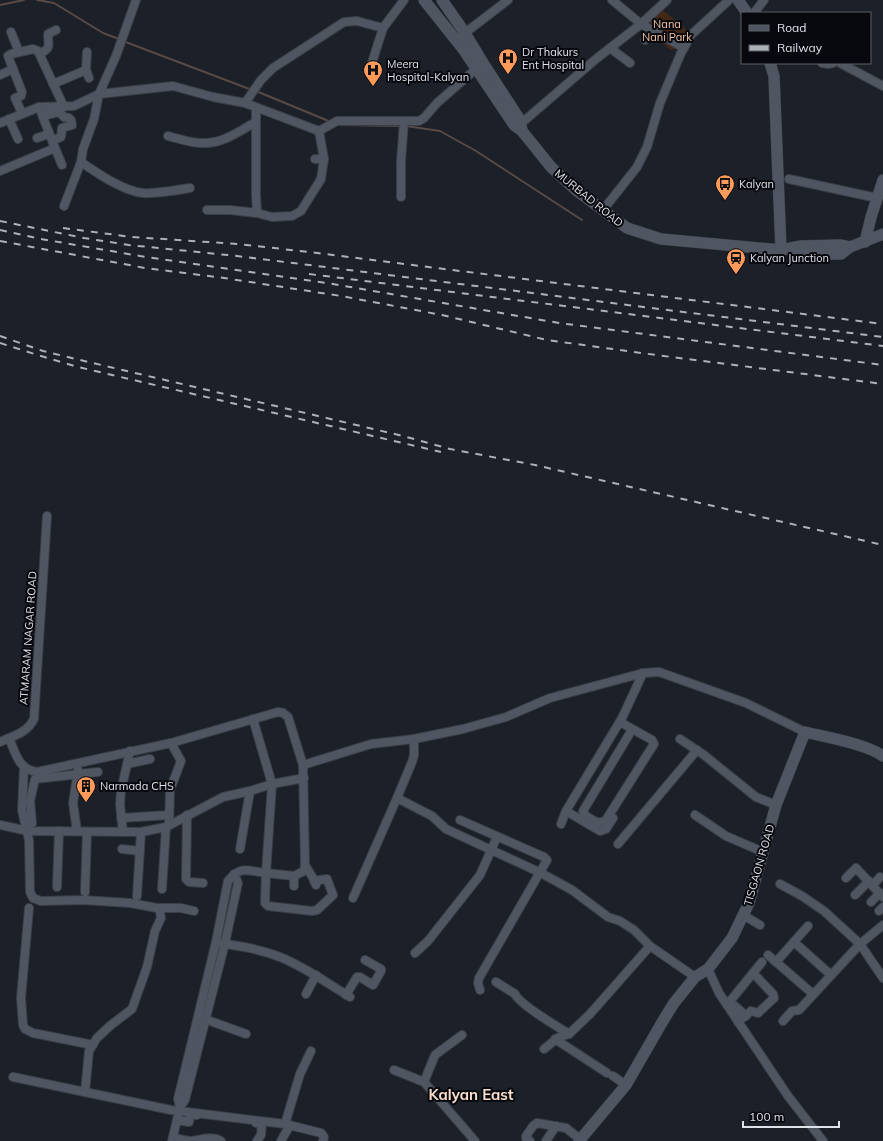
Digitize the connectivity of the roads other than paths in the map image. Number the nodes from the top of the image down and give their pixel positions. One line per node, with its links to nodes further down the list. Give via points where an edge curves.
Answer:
1 (136, 0): 37 (street)
2 (404, 0): 14 (street)
3 (424, 0): 19 (street, MURBAD ROAD)
4 (508, 0): 18 (street)
5 (612, 0): 13 (street)
6 (667, 0): 13 (street)
7 (730, 0): 22 (street, via 691,36)
8 (738, 0): 11 (street)
9 (764, 0): 12 (street)
10 (446, 1): 18 (street, MURBAD ROAD)
11 (747, 12)
12 (755, 12)
13 (641, 24): 16 (street); 21 (street)
14 (383, 28): 30 (street); 38 (street, via 357,21 344,22 273,68 250,95)
15 (56, 30): 25 (street, via 48,34 49,47)
16 (653, 31): 20 (street); 22 (street)
17 (11, 32): 23 (street)
18 (465, 33): 19 (street); 48 (street, MURBAD ROAD, via 520,120)
19 (456, 40): 31 (street, MURBAD ROAD)
20 (645, 40)
21 (610, 48): 26 (street); 48 (street)
22 (684, 48): 64 (street, via 660,103 648,147 637,167)
23 (19, 52): 25 (street, via 33,49); 29 (street, via 8,56)
24 (87, 52): 32 (street)
25 (40, 54): 35 (street)
26 (630, 63)
27 (770, 64): 68 (street, via 774,76)
28 (842, 64): 36 (street)
29 (13, 69): 33 (street); 42 (street, via 22,92 21,96 15,98)
30 (370, 69)
31 (476, 69): 45 (street, via 437,103 424,118 418,121); 48 (street, MURBAD ROAD)
32 (86, 70): 34 (street); 35 (street)
33 (0, 75)
34 (89, 78)
35 (53, 84): 40 (street)
36 (883, 86)
37 (99, 94): 38 (street, via 173,86 213,98); 40 (street, via 74,106); 54 (street, via 94,119 82,149)
38 (246, 104): 41 (street)
39 (39, 107): 40 (street); 42 (street); 43 (street)
40 (64, 107)
41 (256, 108): 46 (street); 49 (street)
42 (22, 113): 44 (street)
43 (43, 116): 53 (street); 53 (street, via 59,112 71,120 72,125 62,129 61,137)
44 (9, 119): 47 (street); 52 (street)
45 (404, 121): 49 (street, via 336,121); 60 (street)
46 (256, 122): 50 (street, via 222,141 205,144); 65 (street)
47 (0, 123)
48 (520, 127): 64 (street, MURBAD ROAD, via 551,167)
49 (322, 129): 65 (street, via 321,179 301,211 292,216 272,217)
50 (168, 136)
51 (37, 138): 53 (street)
52 (18, 139)
53 (52, 141): 55 (street); 56 (street)
54 (81, 162): 59 (street, via 123,187 143,193); 62 (street)
55 (62, 164)
56 (0, 171)
57 (789, 179): 61 (street)
58 (883, 180): 61 (street)
59 (190, 188)
60 (401, 197)
61 (877, 198): 67 (street)
62 (64, 206)
63 (207, 210): 65 (street)
64 (603, 210): 68 (street, MURBAD ROAD, via 627,228 661,239)
65 (257, 213)
66 (883, 234): 67 (street, MURBAD ROAD)
67 (865, 242): 68 (street, MURBAD ROAD, via 841,254 802,254)
68 (786, 249)
69 (47, 516): 75 (street, ATMARAM NAGAR ROAD, via 34,719 31,726)
70 (643, 673): 72 (street); 73 (street, via 659,672 746,703); 76 (street, via 550,698 506,717)
71 (253, 719): 79 (street); 86 (street, via 278,712 288,717); 91 (street)
72 (621, 720): 74 (street, via 652,740 654,744 606,820 598,823 584,815 583,811); 96 (street); 96 (street, via 654,736 658,744 606,829 600,831)
73 (805, 732): 82 (street, via 866,748); 95 (street, TISGAON ROAD)
74 (630, 733)
75 (9, 738): 78 (street, ATMARAM NAGAR ROAD); 87 (street)
76 (414, 739): 86 (street, via 371,744); 93 (street, via 412,762)
77 (680, 739): 80 (street)
78 (0, 742)
79 (171, 743): 81 (street); 97 (street, via 180,760 170,790)
80 (697, 750): 95 (street, via 756,797); 112 (street)
81 (130, 752): 84 (street); 85 (street)
82 (883, 756)
83 (150, 758): 85 (street)
84 (79, 763): 87 (street, via 37,772); 89 (street)
85 (127, 764): 100 (street, via 121,791)
86 (303, 765): 90 (street)
87 (24, 768): 94 (street)
88 (98, 772): 89 (street)
89 (77, 774): 94 (street, via 36,778); 107 (street, via 73,803)
90 (304, 778): 91 (street); 118 (street)
91 (272, 784): 92 (street); 121 (street)
92 (250, 791): 98 (street, via 223,797); 114 (street)
93 (397, 798): 115 (street, via 432,816 446,829); 134 (street)
94 (27, 801): 105 (street, via 22,810)
95 (776, 805): 117 (street, TISGAON ROAD)
96 (566, 812): 102 (street)
97 (169, 815): 100 (street); 104 (street)
98 (187, 815): 104 (street); 124 (street, via 186,879 189,882)
99 (694, 815): 117 (street, via 726,836)
100 (121, 818): 109 (street)
101 (460, 820): 111 (street)
102 (561, 824)
103 (0, 825): 105 (street)
104 (168, 826): 110 (street); 128 (street)
105 (30, 827): 106 (street); 133 (street)
106 (59, 831): 107 (street); 127 (street)
107 (77, 831): 108 (street)
108 (86, 832): 109 (street); 129 (street)
109 (123, 832): 110 (street)
110 (141, 832): 116 (street)
111 (497, 837): 115 (street); 119 (street, via 546,858 547,862)
112 (618, 844)
113 (122, 849): 116 (street)
114 (240, 849)
115 (491, 850): 119 (street); 149 (street, via 480,875)
116 (140, 851): 132 (street)
117 (763, 852): 140 (street, TISGAON ROAD, via 749,903)
118 (305, 865): 121 (street, via 304,871 294,881); 121 (street, via 315,883 327,879 333,896 317,910 266,905)
119 (541, 873): 148 (street, via 634,930); 161 (street, via 479,978)
120 (234, 874): 121 (street, via 241,870); 136 (street, via 228,881); 138 (street, via 238,883)
121 (266, 875)
122 (880, 877): 125 (street)
123 (846, 878): 125 (street, via 856,868)
124 (203, 883)
125 (871, 883): 130 (street); 131 (street)
126 (780, 884): 147 (street, via 824,911)
127 (58, 887)
128 (162, 889)
129 (85, 892)
130 (855, 895)
131 (882, 895): 135 (street)
132 (136, 896)
133 (32, 898): 137 (street, via 41,901 104,901); 174 (street, via 21,998 23,1026 33,1033)
134 (354, 898)
135 (871, 902)
136 (223, 907): 138 (street); 144 (street)
137 (157, 908): 139 (street); 174 (street, via 161,918 155,931 148,967 132,1009 111,1025)
138 (232, 909): 146 (street)
139 (194, 911)
140 (743, 915): 142 (street); 154 (street, TISGAON ROAD, via 732,938)
141 (883, 925): 147 (street)
142 (760, 926)
143 (808, 926): 145 (street)
144 (216, 942): 146 (street); 166 (street)
145 (794, 942): 153 (street); 157 (street)
146 (225, 944): 156 (street, via 248,947 274,955); 167 (street)
147 (860, 944): 157 (street); 159 (street)
148 (650, 946): 158 (street); 171 (street)
149 (416, 953)
150 (768, 955): 153 (street)
151 (365, 960): 156 (street, via 381,971 373,985 357,977 348,996)
152 (762, 962): 155 (street)
153 (776, 962): 163 (street)
154 (708, 969): 158 (street, TISGAON ROAD); 164 (street, via 719,993)
155 (753, 973): 164 (street); 165 (street, via 774,998 758,1012 751,1011)
156 (316, 975): 162 (street)
157 (831, 975): 163 (street)
158 (695, 978): 180 (street, TISGAON ROAD, via 664,1019)
159 (883, 978)
160 (496, 982): 171 (street)
161 (480, 990)
162 (306, 994)
163 (813, 994): 168 (street, via 799,1010 794,1010)
164 (731, 1006): 165 (street); 169 (street)
165 (746, 1016): 169 (street)
166 (197, 1017): 167 (street); 182 (street)
167 (206, 1019): 170 (street); 182 (street, via 185,1100)
168 (784, 1021)
169 (738, 1022): 196 (street, via 788,1096)
170 (246, 1034)
171 (570, 1034): 173 (street)
172 (462, 1035): 179 (street, via 435,1055)
173 (555, 1039): 175 (street); 180 (street)
174 (93, 1045): 181 (street, via 89,1051)
175 (544, 1049)
176 (310, 1051): 185 (street, via 300,1074)
177 (394, 1070): 179 (street)
178 (13, 1077): 181 (street)
179 (424, 1082): 193 (street)
180 (626, 1085): 188 (street, TISGAON ROAD)
181 (85, 1092): 182 (street)
182 (177, 1109): 183 (street); 184 (street)
183 (225, 1117): 184 (street, via 192,1114 189,1122); 185 (street); 190 (street, via 262,1123 261,1135)
184 (177, 1120): 187 (street)
185 (288, 1125): 191 (street); 192 (street, via 321,1133)
186 (556, 1126): 188 (street, via 569,1129); 194 (street, via 535,1124 526,1136); 195 (street)
187 (172, 1139): 189 (street)
188 (580, 1140)
189 (221, 1141)
190 (257, 1141)
191 (281, 1141)
192 (323, 1141)
193 (475, 1141)
194 (530, 1141)
195 (546, 1141)
196 (823, 1141)

